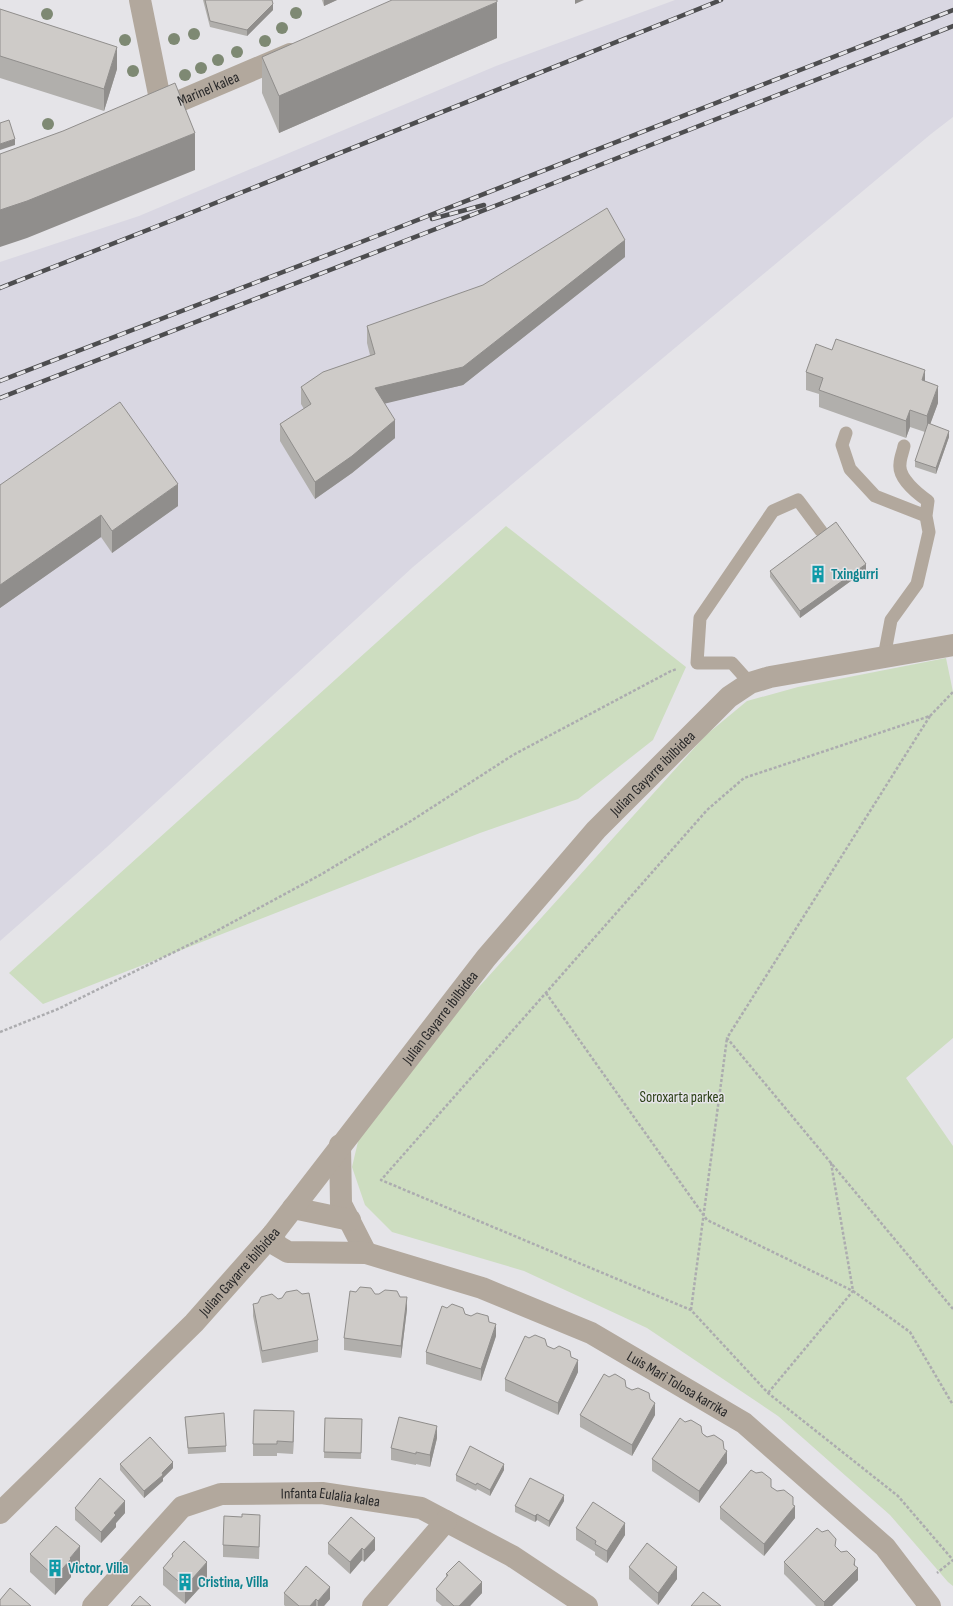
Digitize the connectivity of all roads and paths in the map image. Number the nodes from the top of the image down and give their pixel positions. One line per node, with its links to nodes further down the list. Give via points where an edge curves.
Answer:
1 (140, 0): 3 (street)
2 (308, 46): 3 (street, Marinel kalea)
3 (162, 109): 4 (street, Marinel kalea)
4 (133, 121)
5 (846, 433): 7 (lane, via 842,445 850,469 875,496)
6 (904, 446): 7 (lane, via 899,466 905,480 928,501)
7 (926, 516): 10 (lane, via 929,532 917,584 891,620)
8 (821, 531): 11 (lane, via 798,500 773,511 700,618)
9 (953, 645): 10 (street, Julian Gayarre ibilbidea)
10 (884, 657): 12 (street, Julian Gayarre ibilbidea, via 770,677)
11 (697, 663): 12 (lane, via 732,664); 16 (path, via 672,671 513,755 411,821 320,875 208,935 58,1009)
12 (750, 683): 18 (street, Julian Gayarre ibilbidea, via 729,698 596,830 486,958)
13 (953, 692): 14 (path)
14 (930, 716): 15 (path, via 744,778 707,810); 17 (path)
15 (546, 993): 24 (path, via 707,1220); 26 (path, via 381,1180)
16 (0, 1032)
17 (727, 1038): 19 (path); 26 (path)
18 (340, 1145): 20 (street, Julian Gayarre ibilbidea); 21 (street, via 341,1204)
19 (831, 1163): 24 (path); 25 (path)
20 (293, 1208): 21 (street); 22 (street, Julian Gayarre ibilbidea)
21 (350, 1220): 23 (street)
22 (273, 1234): 23 (street, Luis Mari Tolosa karrika, via 276,1245 288,1252); 29 (street, Julian Gayarre ibilbidea, via 194,1324)
23 (366, 1253): 32 (street, Luis Mari Tolosa karrika, via 482,1288 591,1334 744,1423 885,1547)
24 (853, 1290): 27 (path); 28 (path, via 910,1332)
25 (953, 1309)
26 (691, 1310): 27 (path)
27 (768, 1393): 31 (path, via 898,1496)
28 (953, 1405)
29 (0, 1513)
30 (446, 1521): 33 (street, Infanta Eulalia kalea, via 421,1508 322,1493 221,1494 182,1508); 34 (street); 35 (street, Infanta Eulalia kalea, via 512,1556)
31 (953, 1560): 32 (path)
32 (924, 1598)
33 (93, 1606)
34 (373, 1606)
35 (587, 1606)

